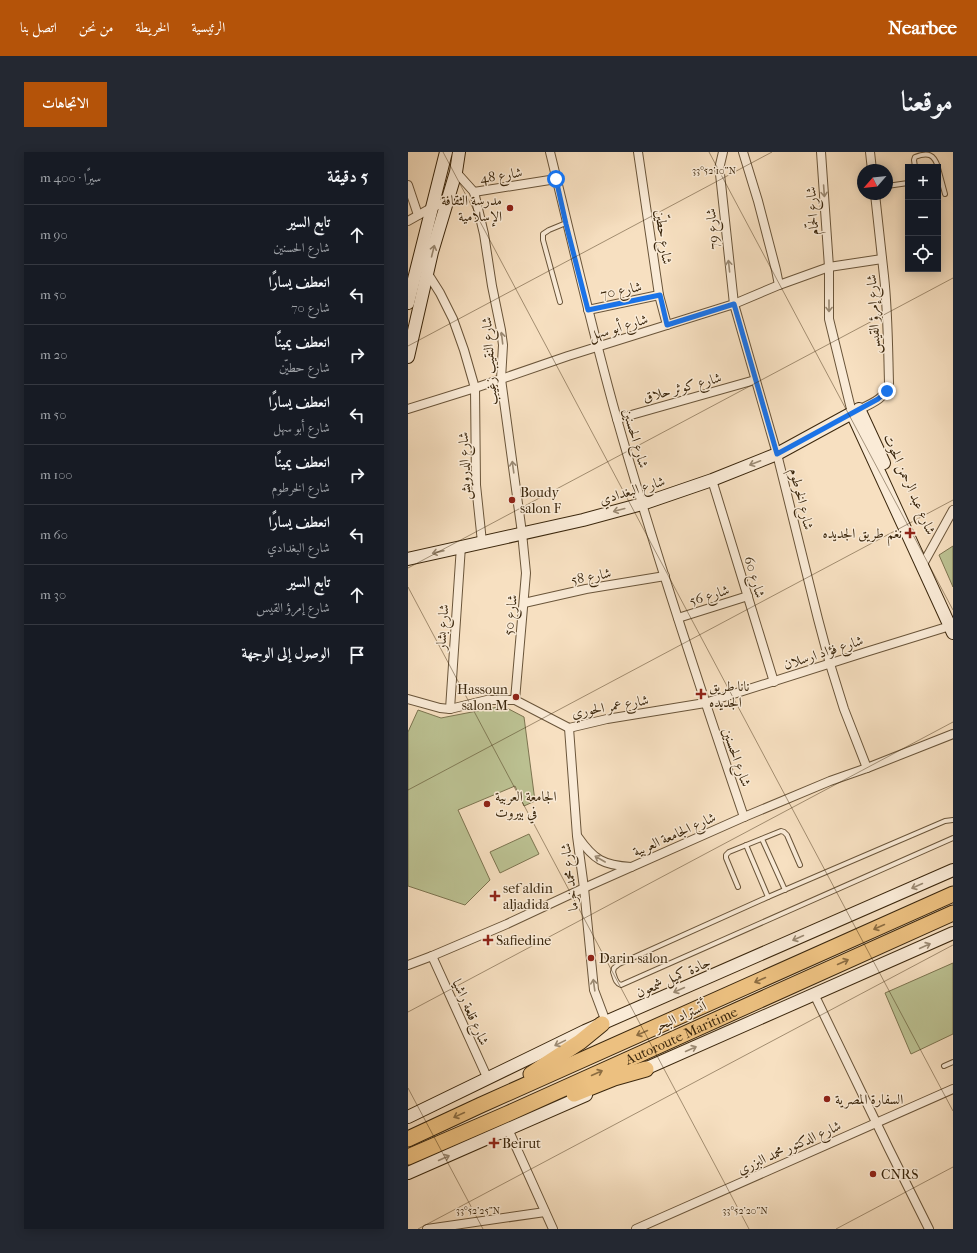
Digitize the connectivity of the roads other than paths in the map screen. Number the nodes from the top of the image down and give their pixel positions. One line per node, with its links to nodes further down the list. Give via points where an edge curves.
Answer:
1 (446, 152): 22 (main road)
2 (459, 152): 12 (main road)
3 (550, 152): 13 (street, شارع الحسنين)
4 (638, 152): 30 (street, شارع حطيّن)
5 (723, 152): 33 (street, شارع 79, one-way to 5, via 720,174)
6 (743, 152): 29 (street)
7 (821, 152): 27 (street, شارع الحمّام, one-way to 27)
8 (870, 152): 9 (street)
9 (871, 164)
10 (915, 164): 11 (lane, via 915,157 924,153 934,157)
11 (937, 164)
12 (456, 172): 18 (street, شارع النقيب زغيب); 21 (main road)
13 (556, 179): 18 (street, شارع 48); 25 (street, شارع الحسنين)
14 (941, 179): 19 (lane)
15 (905, 183): 17 (lane)
16 (408, 185): 23 (street)
17 (893, 185)
18 (474, 192): 38 (street, شارع النقيب زغيب, one-way to 18, via 502,330)
19 (945, 194)
20 (876, 200): 26 (street, شارع إمرؤ القيس)
21 (447, 201): 22 (street); 28 (main road, one-way to 21)
22 (431, 208): 23 (street); 32 (main road)
23 (418, 215): 24 (street)
24 (408, 221)
25 (566, 224): 31 (lane, via 543,234); 34 (street, شارع الحسنين)
26 (882, 260): 27 (street, شارع أبو سهل); 42 (street, شارع إمرؤ القيس, via 887,320 888,388 881,397)
27 (829, 267): 29 (street, شارع أبو سهل); 42 (street, شارع عبد الرحمن الحوت, one-way to 42, via 829,319)
28 (428, 274): 37 (main road); 40 (street, شارع الدرويش, via 453,319)
29 (779, 286): 33 (street, شارع أبو سهل)
30 (660, 295): 34 (street, شارع 70); 35 (street, شارع حطيّن)
31 (560, 302)
32 (408, 304)
33 (734, 304): 35 (street, شارع أبو سهل); 39 (street, شارع الخرطوم)
34 (588, 310): 36 (street, شارع الحسنين)
35 (667, 325): 36 (street, شارع أبو سهل)
36 (597, 347): 38 (street, شارع أبو سهل); 43 (street, شارع الحسنين)
37 (408, 357)
38 (501, 379): 40 (street, شارع أبو سهل); 48 (street, شارع النقيب زغيب, one-way to 38)
39 (755, 380): 43 (street, شارع كوثر حلاق); 44 (street, شارع الخرطوم)
40 (475, 388): 41 (street, شارع أبو سهل); 49 (street, شارع الدرويش, via 476,485)
41 (408, 409)
42 (856, 411): 44 (main road, شارع البغدادي); 52 (main road, شارع عبد الرحمن الحوت)
43 (617, 419): 46 (street, شارع الحسنين)
44 (777, 454): 45 (main road, شارع البغدادي, one-way to 45); 58 (street, شارع الخرطوم)
45 (712, 480): 46 (main road, شارع البغدادي); 54 (street, شارع 60)
46 (642, 504): 48 (main road, شارع البغدادي, one-way to 48); 53 (street, شارع الحسنين)
47 (953, 510): 52 (street)
48 (522, 533): 49 (main road, شارع البغدادي); 55 (street, شارع 50, via 526,573)
49 (482, 542): 50 (main road, شارع البغدادي)
50 (460, 546): 51 (main road, شارع البغدادي, one-way to 51); 63 (street, شارع بشار)
51 (408, 559)
52 (924, 562): 57 (main road, شارع عبد الرحمن الحوت)
53 (665, 576): 55 (street, شارع 58, via 586,589); 56 (street, شارع الحسنين)
54 (748, 596): 56 (street, شارع 56); 59 (street, شارع 60)
55 (524, 603): 61 (street, شارع 50)
56 (678, 618): 62 (street, شارع الحسنين)
57 (952, 625): 58 (street, شارع فؤاد ارسلان)
58 (830, 664): 59 (street, شارع فؤاد ارسلان); 66 (street, شارع الخرطوم)
59 (774, 682): 62 (street, شارع فؤاد ارسلان)
60 (408, 699): 63 (street, شارع عمر الحوري)
61 (515, 700): 63 (street, شارع عمر الحوري, via 487,700); 64 (street, شارع عمر الحوري)
62 (705, 704): 64 (street, شارع عمر الحوري, via 607,719); 67 (street, شارع الحسنين)
63 (450, 709)
64 (569, 728): 69 (street, شارع محمد خرما)
65 (953, 734): 66 (street, شارع الجامعة العربية)
66 (866, 768): 67 (street, شارع الجامعة العربية)
67 (744, 817): 74 (street, شارع الجامعة العربية)
68 (953, 820): 78 (lane, via 945,821)
69 (577, 836): 74 (street, one-way to 69, via 602,862 588,851); 77 (street, شارع محمد خرما)
70 (953, 838): 80 (lane, via 621,985 618,984 613,972 619,964)
71 (762, 839): 72 (lane); 73 (lane, via 784,832); 78 (lane)
72 (746, 846): 76 (lane, via 726,855); 80 (lane)
73 (800, 865)
74 (632, 867): 77 (street, شارع الجامعة العربية)
75 (953, 870): 86 (main road, جادة كميل شمعون, one-way to 86)
76 (738, 887)
77 (584, 888): 83 (street, شارع الجامعة العربية); 86 (street, شارع محمد خرما, one-way to 77, via 594,990)
78 (785, 890): 80 (lane)
79 (953, 894): 92 (highway, أتستراد البحر, one-way to 92)
80 (768, 897)
81 (953, 913): 93 (highway, Autoroute Maritime, one-way to 81)
82 (953, 934): 85 (main road, one-way to 82)
83 (432, 956): 84 (street, شارع الجامعة العربية); 90 (street, شارع قلعة راشيا)
84 (408, 965)
85 (814, 994): 89 (main road, one-way to 85); 95 (street)
86 (604, 1023): 90 (main road, جادة كميل شمعون, one-way to 90); 92 (highway, via 580,1042)
87 (953, 1062): 88 (lane)
88 (944, 1066)
89 (646, 1069): 93 (highway, via 614,1078 551,1103); 96 (main road)
90 (487, 1077): 94 (main road, جادة كميل شمعون)
91 (953, 1089): 95 (street, شارع الدكتور محمد البزري)
92 (482, 1105): 97 (highway, أتستراد البحر, one-way to 97)
93 (506, 1114): 98 (highway, Autoroute Maritime)
94 (408, 1117)
95 (876, 1123): 103 (street, شارع الدكتور محمد البزري); 104 (street)
96 (508, 1129): 99 (main road, one-way to 96); 100 (street)
97 (408, 1139)
98 (408, 1157)
99 (408, 1173)
100 (545, 1212): 101 (street); 102 (street)
101 (427, 1229)
102 (553, 1229)
103 (636, 1229)
104 (929, 1229)

